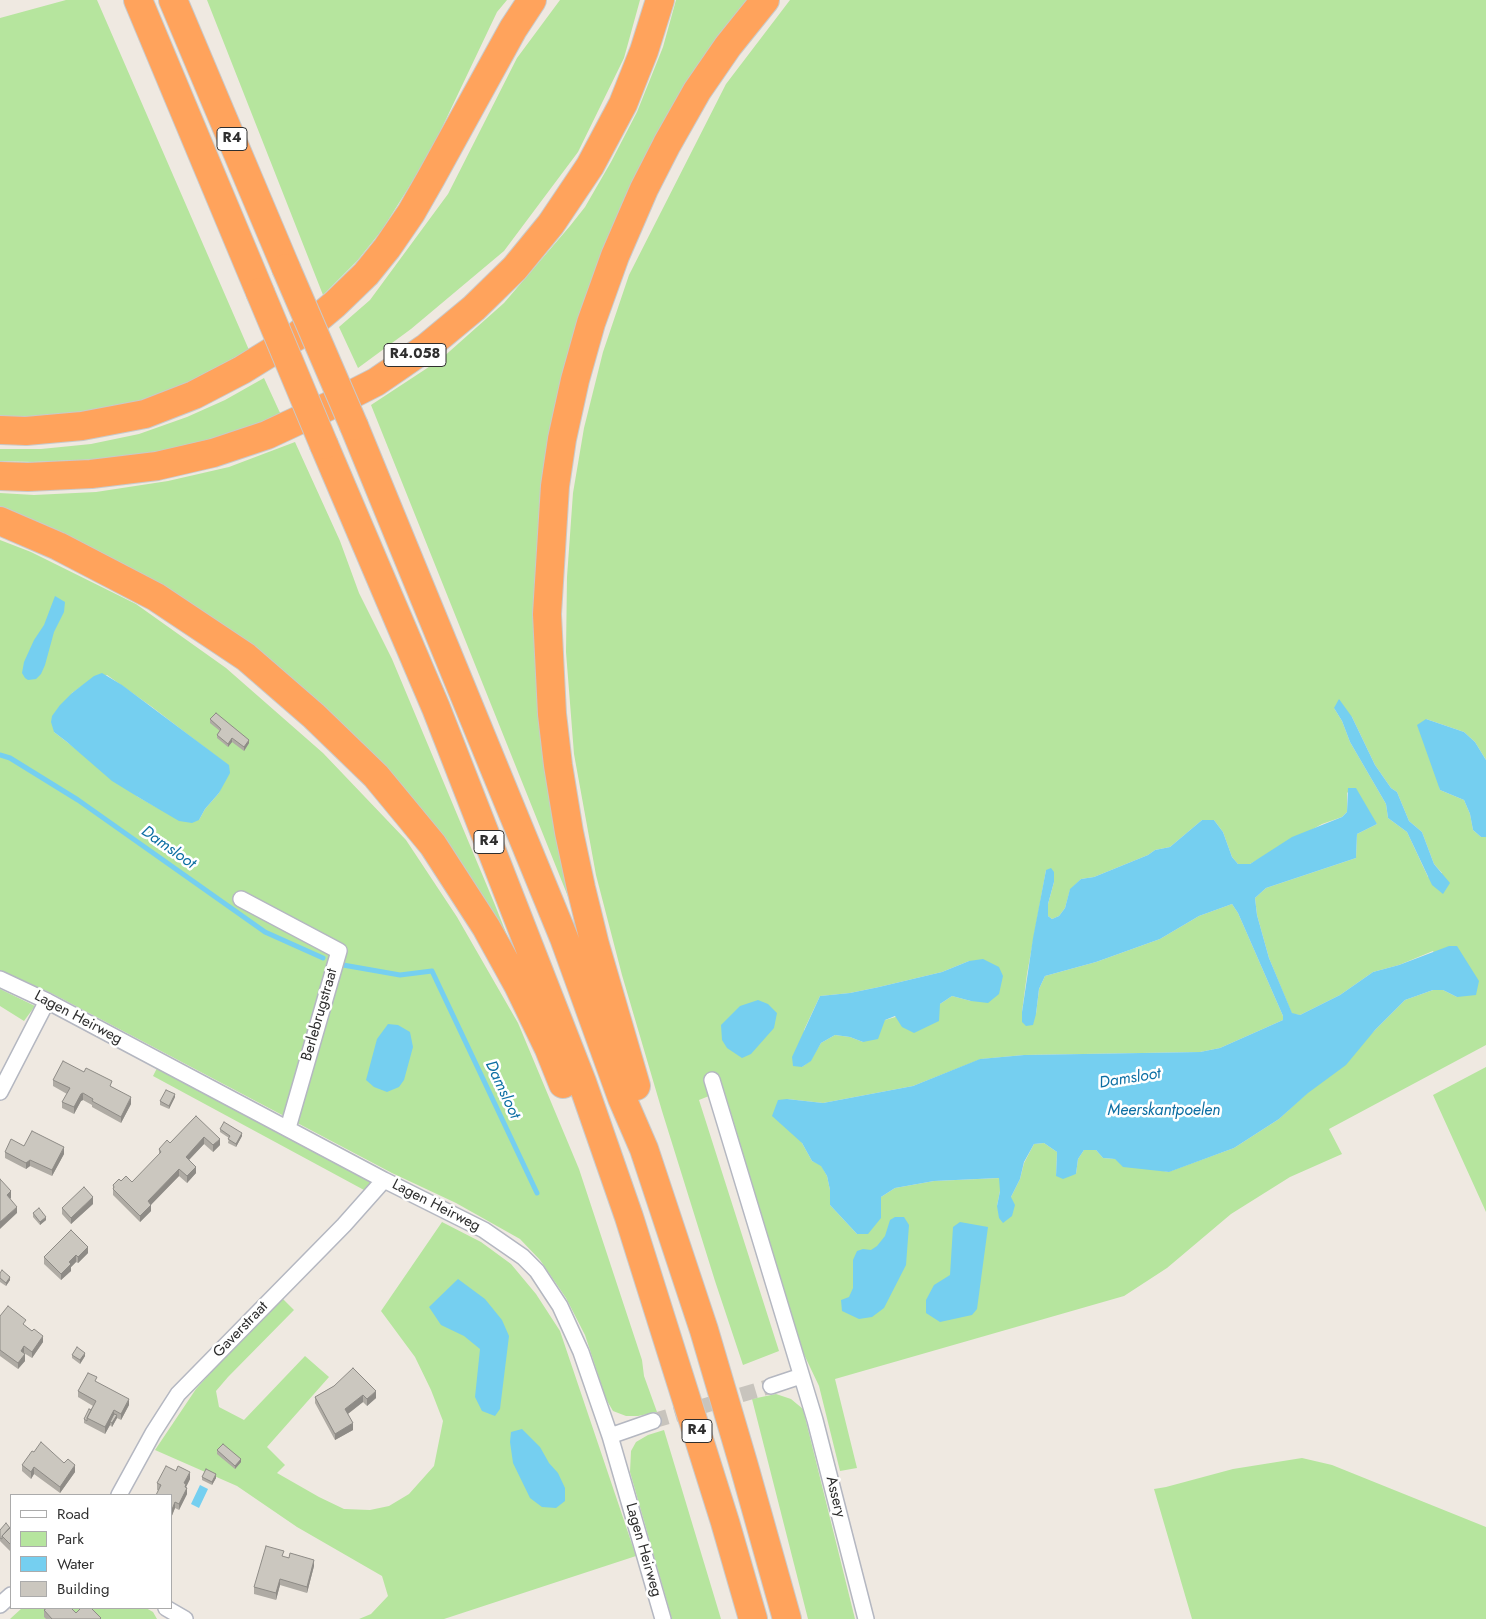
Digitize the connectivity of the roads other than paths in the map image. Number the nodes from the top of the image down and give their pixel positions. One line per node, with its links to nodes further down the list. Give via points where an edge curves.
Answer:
1 (138, 0): 17 (highway, R4, bridge, via 436,708 582,1082)
2 (173, 0): 15 (highway, R4, bridge, via 354,426 564,938)
3 (532, 0): 6 (highway, via 411,213 387,248 366,274 297,336 242,370 145,414 82,426)
4 (660, 0): 7 (highway, R4.058, via 622,104 590,166 551,224 515,268 427,347 376,382 327,408 267,435 213,453 157,466 91,474)
5 (765, 0): 15 (highway, via 697,91 644,189 615,256 575,380 555,486 547,614 558,765 569,832 595,946 641,1104)
6 (0, 430)
7 (0, 476)
8 (0, 521): 17 (highway, via 58,546 156,597 230,646 314,716 376,776 433,845 486,927 549,1049 596,1165)
9 (241, 900): 14 (street, Berlebrugstraat, via 339,951)
10 (0, 979): 11 (street, Lagen Heirweg)
11 (47, 1001): 13 (street); 14 (street, Lagen Heirweg)
12 (712, 1080): 18 (street, Assery)
13 (0, 1092)
14 (288, 1128): 16 (street, Lagen Heirweg)
15 (644, 1149): 27 (highway, R4, via 706,1339)
16 (384, 1180): 21 (street, Lagen Heirweg, via 484,1230 537,1271 560,1306 581,1352); 22 (street, Gaverstraat, via 178,1394)
17 (637, 1244): 26 (highway, R4)
18 (801, 1376): 19 (street); 28 (street, Assery)
19 (771, 1386)
20 (653, 1421): 21 (street)
21 (610, 1436): 25 (street, Lagen Heirweg)
22 (120, 1494)
23 (10, 1596): 24 (street)
24 (0, 1605)
25 (663, 1619)
26 (753, 1619)
27 (787, 1619)
28 (866, 1619)

